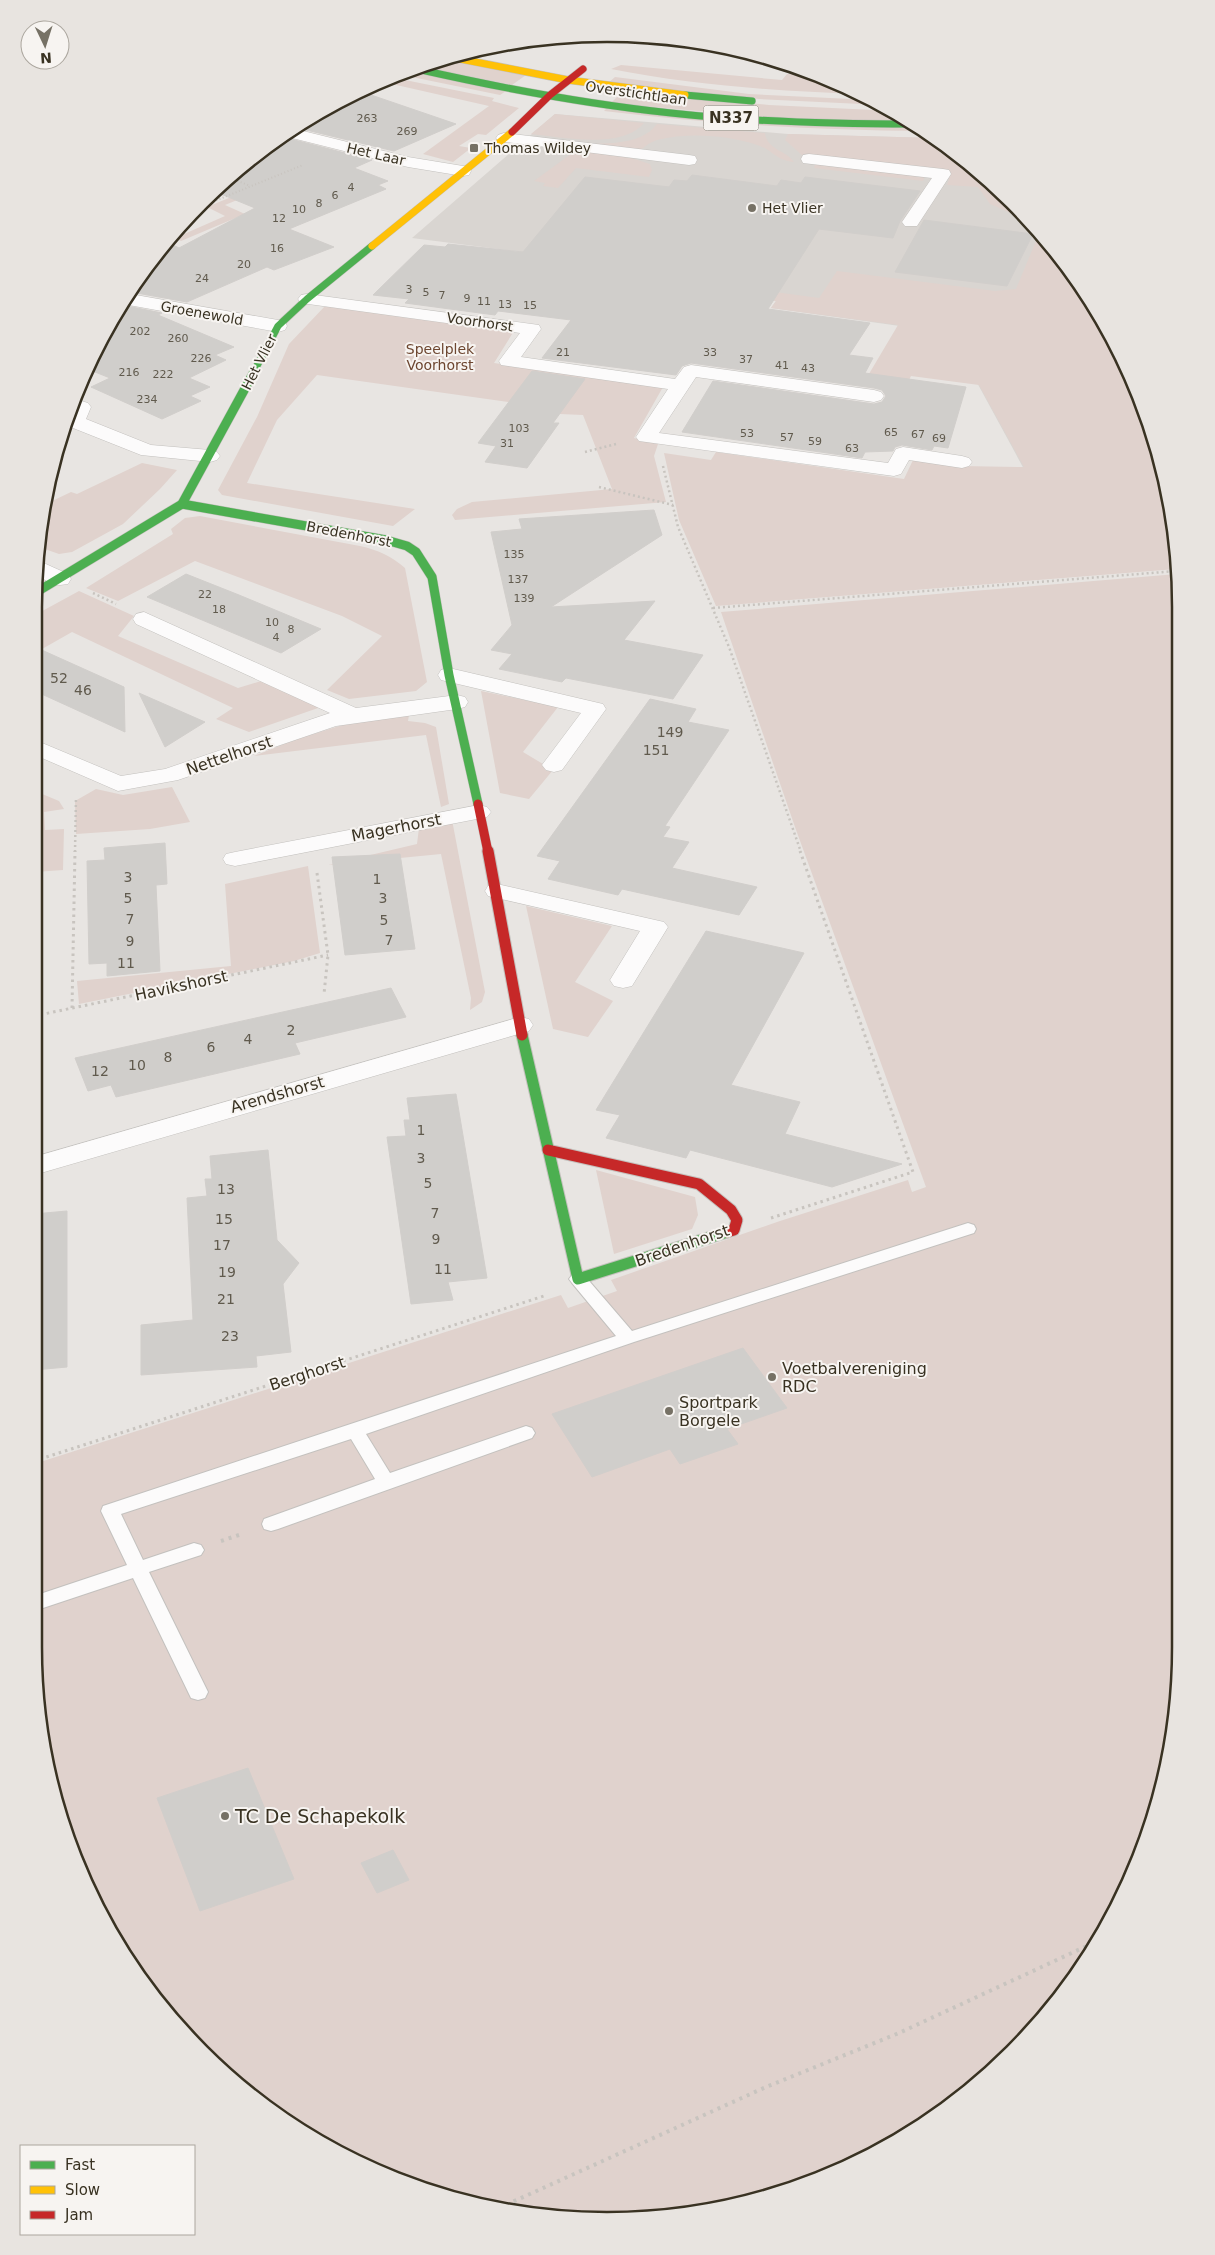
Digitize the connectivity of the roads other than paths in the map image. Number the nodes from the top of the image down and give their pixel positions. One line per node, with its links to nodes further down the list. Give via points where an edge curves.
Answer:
1 (467, 60): 4 (street, Overstichtlaan / N337)
2 (583, 69): 4 (street, Overstichtlaan)
3 (429, 71): 5 (street, Overstichtlaan / N337)
4 (568, 80): 5 (street, Het Vlier); 6 (street, Overstichtlaan / N337)
5 (550, 95): 7 (street, Overstichtlaan / N337, via 680,115 792,122); 9 (street, Het Vlier)
6 (763, 102)
7 (899, 124)
8 (299, 134): 12 (street, Het Laar, via 408,162)
9 (504, 138): 11 (street); 12 (street, Het Vlier)
10 (809, 159): 13 (street, via 943,174)
11 (689, 160)
12 (463, 171): 14 (street, Het Vlier)
13 (911, 222)
14 (307, 299): 16 (street, Het Vlier); 17 (street, Voorhorst, via 532,328 508,362)
15 (134, 300): 16 (street, Groenewold)
16 (278, 326): 20 (street, Het Vlier)
17 (680, 384): 18 (street, via 691,371); 21 (street, via 646,437 894,470 903,453)
18 (874, 396)
19 (80, 407): 20 (street, via 75,422 136,448)
20 (210, 456): 22 (street, Het Vlier)
21 (962, 462)
22 (182, 504): 24 (street, Het Vlier); 27 (street, Bredenhorst, via 407,546 416,552 432,577)
23 (44, 570): 24 (street)
24 (60, 579): 25 (street, Het Vlier)
25 (43, 588)
26 (144, 619): 29 (street)
27 (449, 675): 28 (street, Bredenhorst); 31 (street, via 595,708)
28 (457, 702): 29 (street, Nettelhorst); 32 (street, Bredenhorst)
29 (353, 715): 30 (street, Nettelhorst, via 330,720 170,776 118,784)
30 (42, 750)
31 (554, 765)
32 (479, 812): 33 (street, Magerhorst); 34 (street, Bredenhorst)
33 (235, 859)
34 (497, 891): 35 (street, via 655,927); 36 (street, Bredenhorst)
35 (623, 980)
36 (520, 1025): 37 (street, Bredenhorst); 38 (street, Arendshorst)
37 (548, 1150): 40 (street, Bredenhorst); 40 (street, Bredenhorst, via 699,1184 731,1210 737,1220 734,1230)
38 (42, 1164)
39 (968, 1229): 41 (lane)
40 (578, 1279): 41 (lane)
41 (628, 1338): 42 (lane)
42 (355, 1431): 44 (lane); 47 (lane, via 110,1510)
43 (526, 1433): 44 (lane)
44 (386, 1482): 45 (lane)
45 (271, 1524)
46 (194, 1550): 47 (lane)
47 (138, 1569): 48 (lane); 49 (lane)
48 (42, 1601)
49 (198, 1692)

